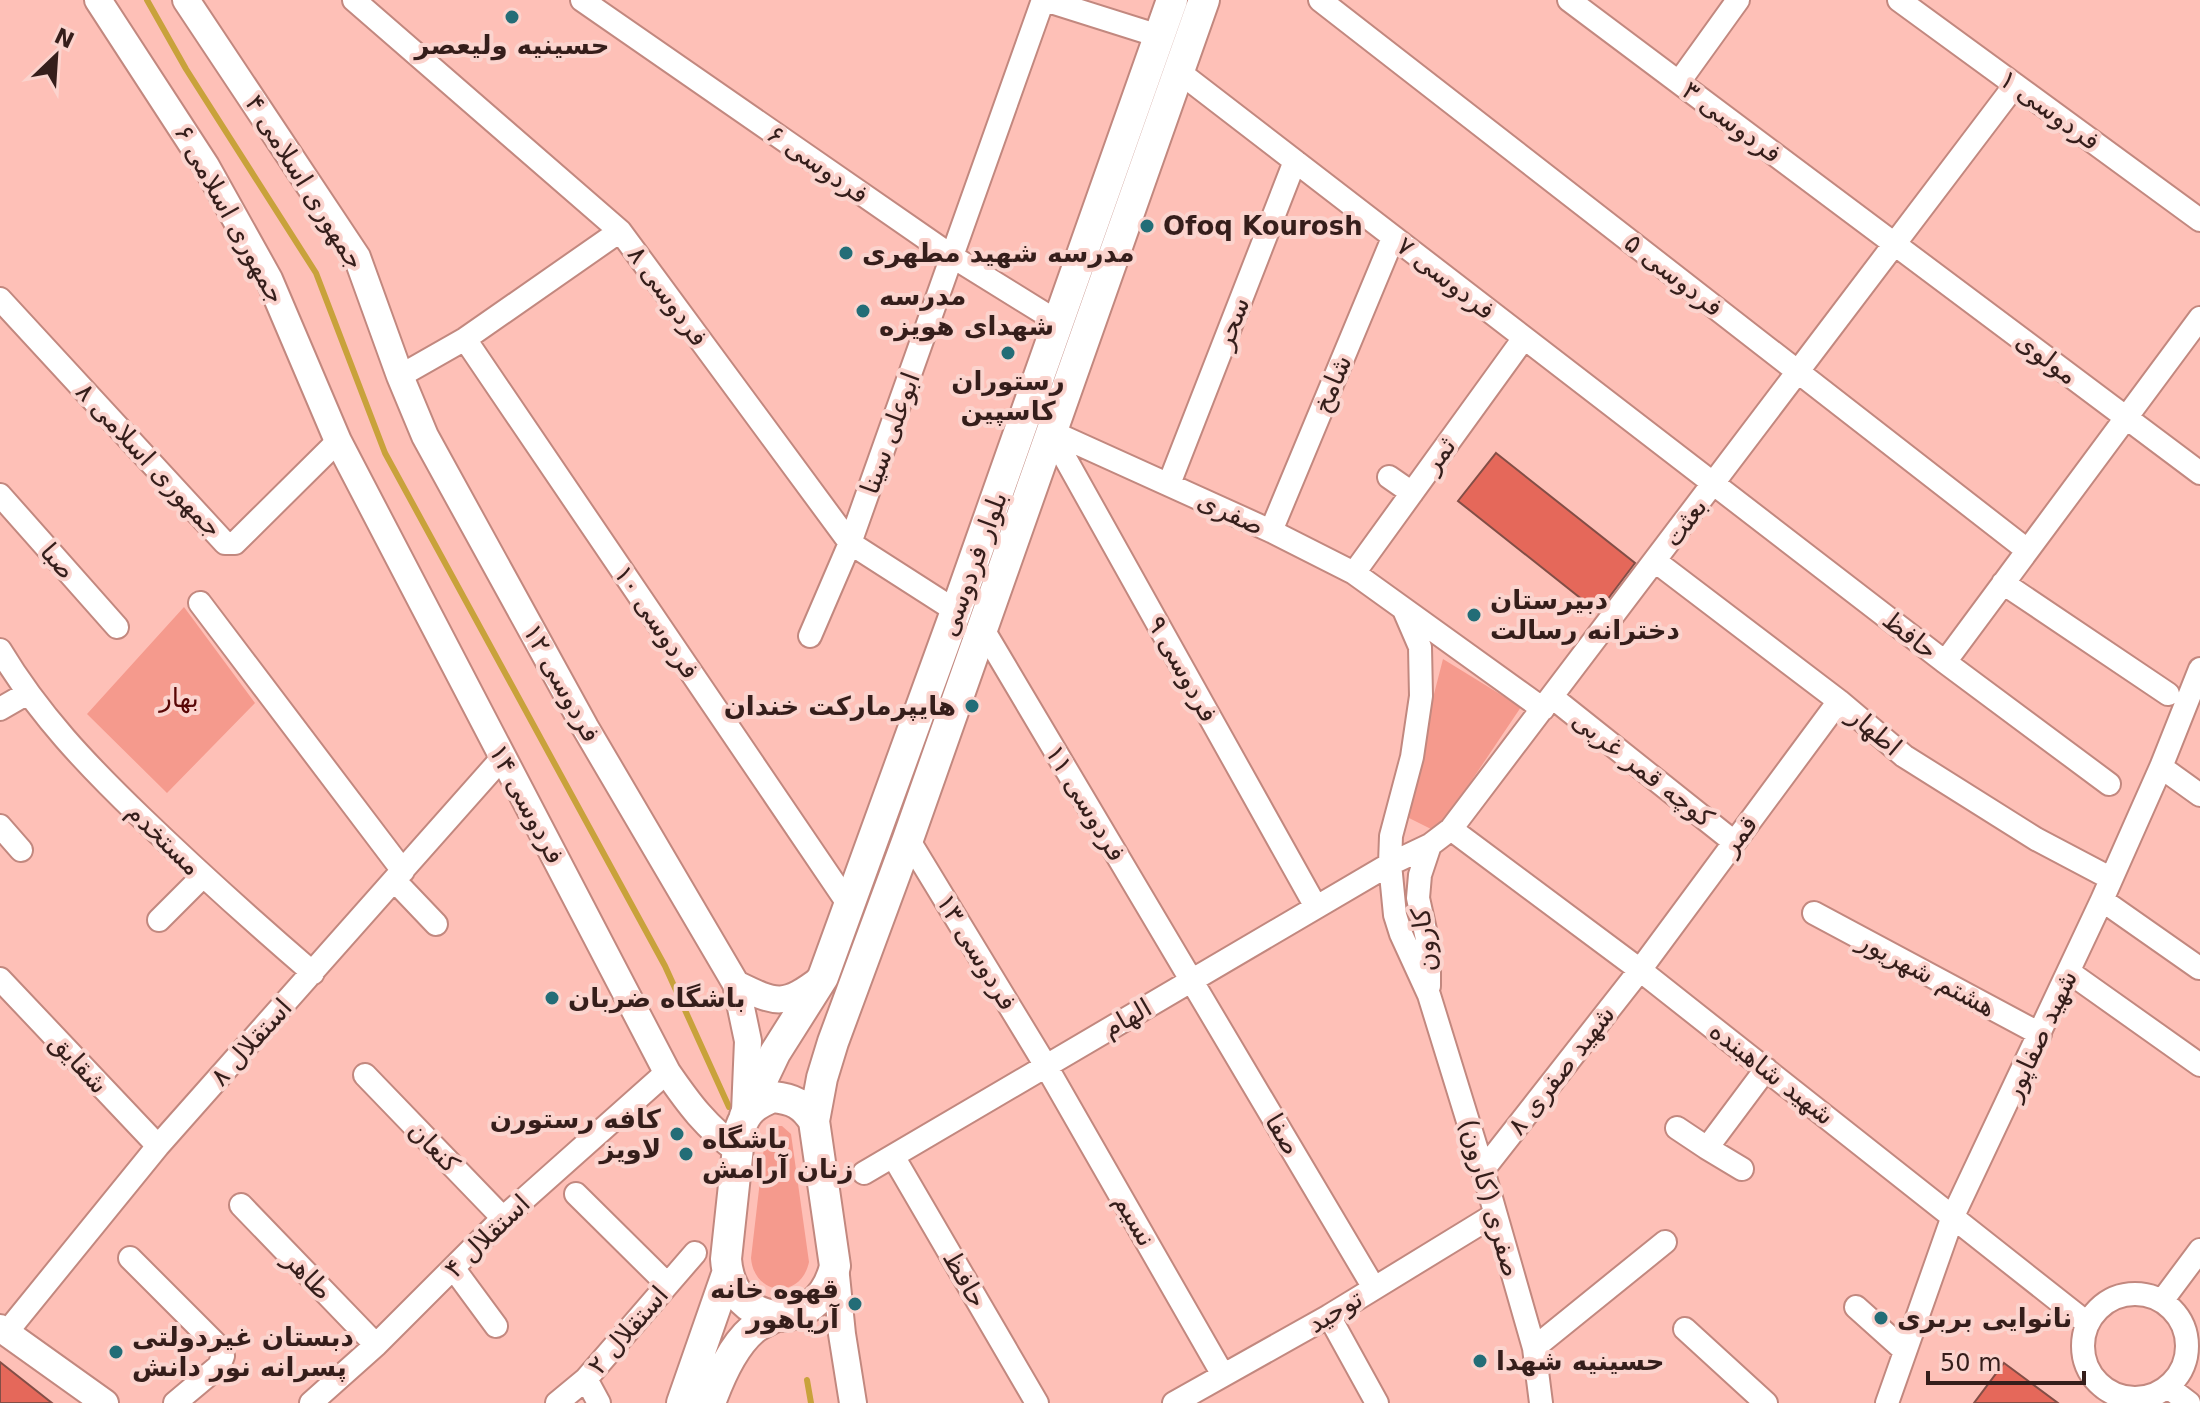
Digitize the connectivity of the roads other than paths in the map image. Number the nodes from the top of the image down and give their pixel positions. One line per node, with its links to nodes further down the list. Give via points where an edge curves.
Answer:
1 (98, 0): 31 (street, جمهوری اسلامی ۶, via 206,166 269,279)
2 (186, 0): 28 (street, جمهوری اسلامی ۴, via 357,257)
3 (354, 0): 18 (street, فردوسی ۸)
4 (582, 0): 21 (street, فردوسی ۶)
5 (1044, 0): 12 (street); 21 (street, ابوعلی سینا)
6 (1172, 0): 12 (main road, بلوار فردوسی)
7 (1204, 0): 13 (main road, بلوار فردوسی)
8 (1320, 0): 27 (street, فردوسی ۵)
9 (1569, 0): 14 (street, فردوسی ۳)
10 (1738, 0): 14 (street)
11 (1899, 0): 15 (street, فردوسی ۱)
12 (1159, 36): 24 (main road, بلوار فردوسی)
13 (1178, 71): 16 (street, فردوسی ۷); 30 (main road, بلوار فردوسی)
14 (1679, 82): 20 (street, فردوسی ۳)
15 (2015, 85): 17 (street, فردوسی ۱); 20 (street, بعثت)
16 (1295, 161): 19 (street, فردوسی ۷); 34 (street, سحر)
17 (2200, 220)
18 (620, 231): 26 (street); 39 (street, فردوسی ۸)
19 (1393, 238): 25 (street, فردوسی ۷); 38 (street, شامخ)
20 (1895, 244): 27 (street, بعثت); 29 (street, مولوی)
21 (953, 257): 24 (street, فردوسی ۶); 39 (street, ابوعلی سینا)
22 (0, 299): 31 (street, جمهوری اسلامی ۸, via 225,543 235,543)
23 (2200, 318): 29 (street)
24 (1058, 322): 46 (main road, بلوار فردوسی)
25 (1524, 338): 35 (street, فردوسی ۷); 36 (street, ثمر)
26 (465, 339): 28 (street); 74 (street, فردوسی ۱۰)
27 (1798, 372): 35 (street, بعثت); 40 (street, فردوسی ۵)
28 (400, 376): 86 (street, فردوسی ۱۲, via 425,436 562,685)
29 (2126, 417): 32 (street, مولوی); 40 (street)
30 (1050, 431): 34 (street, صفری); 46 (main road, بلوار فردوسی); 75 (street, فردوسی ۹)
31 (338, 441): 59 (street, فردوسی ۱۴)
32 (2200, 473)
33 (1389, 477): 36 (street)
34 (1169, 484): 38 (street, صفری)
35 (1713, 484): 41 (street, بعثت); 52 (street, حافظ)
36 (1412, 493): 42 (street, ثمر)
37 (0, 495): 47 (street, صبا)
38 (1271, 531): 42 (street, صفری)
39 (850, 543): 46 (street, فردوسی ۸); 48 (street, ابوعلی سینا)
40 (2027, 550): 43 (street)
41 (1655, 561): 56 (street, اطهار); 57 (street, بعثت)
42 (1354, 573): 45 (street, صفری)
43 (2003, 583): 52 (street); 55 (street)
44 (200, 603): 70 (street)
45 (1404, 610): 49 (street, صفری); 51 (street, کارون, via 1420,647)
46 (969, 619): 65 (main road, بلوار فردوسی); 74 (main road, بلوار فردوسی); 85 (street, فردوسی ۱۱)
47 (117, 627)
48 (810, 636)
49 (1453, 645): 51 (street); 57 (street, کوچه قمر غربی)
50 (0, 650): 54 (street, مستخدم)
51 (1420, 661): 69 (street, کارون, via 1412,757 1391,836)
52 (1945, 662): 61 (street, حافظ)
53 (2200, 669): 60 (street, شهید صفاپور)
54 (26, 694): 58 (street); 71 (street, مستخدم)
55 (2168, 694)
56 (1839, 701): 66 (street, قمر); 72 (street, اطهار, via 1904,756 1965,796)
57 (1548, 703): 64 (street, بعثت); 66 (street, کوچه قمر غربی)
58 (0, 709)
59 (503, 757): 70 (street, استقلال ۸); 92 (street, فردوسی ۱۴)
60 (2161, 767): 62 (street); 72 (street, شهید صفاپور)
61 (2109, 784)
62 (2200, 795)
63 (0, 826): 68 (street)
64 (1451, 829): 67 (street, بعثت); 80 (street, شهید شاهبنده)
65 (908, 839): 90 (street, فردوسی ۱۳); 95 (main road, بلوار فردوسی, via 833,1042)
66 (1734, 842): 80 (street, قمر)
67 (1430, 845): 69 (street, الهام); 87 (street, کارون, via 1418,898 1429,948)
68 (21, 850)
69 (1390, 864): 75 (street, الهام); 87 (street, کارون, via 1395,915)
70 (399, 876): 78 (street); 82 (street, استقلال ۸)
71 (202, 877): 77 (street); 82 (street, مستخدم)
72 (2110, 878): 73 (street, شهید صفاپور)
73 (2102, 900): 79 (street); 81 (street, شهید صفاپور)
74 (849, 905): 83 (main road, بلوار فردوسی)
75 (1316, 907): 85 (street, الهام)
76 (1814, 913): 88 (street, هشتم شهریور)
77 (159, 920)
78 (436, 924)
79 (2199, 968)
80 (1640, 970): 91 (street, شهید شاهبنده); 102 (street, شهید صفری ۸)
81 (2069, 972): 88 (street, شهید صفاپور); 89 (street)
82 (313, 973): 97 (street, استقلال ۸)
83 (823, 977): 86 (street, via 784,1001); 94 (main road, بلوار فردوسی, via 775,1053)
84 (0, 979): 97 (street, شقایق)
85 (1192, 980): 90 (street, الهام); 117 (street, صفا)
86 (736, 984): 94 (street, فردوسی ۱۲, via 748,1041)
87 (1429, 995): 102 (street, صفری (کارون))
88 (2040, 1034): 107 (street, شهید صفاپور)
89 (2200, 1065)
90 (1046, 1066): 100 (street, الهام); 130 (street, نسیم)
91 (1766, 1069): 98 (street); 107 (street, شهید شاهبنده)
92 (667, 1072): 99 (street, فردوسی ۱۴, via 691,1108); 108 (street, استقلال ۴)
93 (365, 1075): 108 (street, کنعان)
94 (745, 1116): 95 (main road, via 757,1103 773,1097 805,1107); 99 (main road, بلوار فردوسی)
95 (814, 1121): 113 (main road, بلوار فردوسی)
96 (1677, 1128): 98 (street)
97 (158, 1146): 125 (street, استقلال ۸)
98 (1707, 1148): 101 (street)
99 (738, 1150): 115 (main road, بلوار فردوسی)
100 (893, 1156): 103 (street, الهام); 142 (street, حافظ)
101 (1742, 1169)
102 (1483, 1170): 106 (street, صفری (کارون))
103 (864, 1173)
104 (576, 1194): 116 (street)
105 (241, 1205): 127 (street, طاهر)
106 (1494, 1215): 117 (street, توحید); 128 (street, صفری (کارون))
107 (1953, 1216): 122 (street, شهید شاهبنده); 129 (street, شهید صفاپور)
108 (503, 1218): 114 (street, استقلال ۴)
109 (1665, 1242): 128 (street)
110 (695, 1253): 116 (street, استقلال ۲)
111 (130, 1258): 135 (street, via 223,1356 219,1366)
112 (2198, 1258): 118 (street)
113 (835, 1266): 120 (main road, via 822,1297); 126 (street)
114 (454, 1269): 123 (street); 127 (street, استقلال ۴)
115 (727, 1274): 120 (main road, via 745,1303 759,1312); 139 (main road)
116 (667, 1284): 131 (street, استقلال ۲)
117 (1374, 1288): 121 (street, توحید)
118 (2162, 1301): 122 (street, via 2134,1294 2116,1298 2099,1308); 132 (street, via 2176,1313 2187,1338 2184,1365)
119 (1856, 1307): 129 (street)
120 (785, 1316): 126 (street); 140 (main road, via 754,1328 739,1345)
121 (1329, 1316): 130 (street, توحید); 144 (street)
122 (2088, 1324): 133 (street, via 2084,1353)
123 (496, 1326)
124 (1685, 1329): 146 (street)
125 (3, 1330): 134 (street)
126 (842, 1334): 141 (street)
127 (376, 1345): 136 (street, استقلال ۴)
128 (1534, 1348): 145 (street, صفری (کارون))
129 (1904, 1350): 147 (street, شهید صفاپور)
130 (1223, 1375): 143 (street, توحید)
131 (586, 1379): 137 (street, استقلال ۲); 138 (street)
132 (2168, 1387): 133 (street, via 2136,1398); 148 (street)
133 (2097, 1395)
134 (105, 1403)
135 (175, 1403)
136 (311, 1403)
137 (557, 1403)
138 (599, 1403)
139 (682, 1403)
140 (710, 1403)
141 (853, 1403)
142 (1037, 1403)
143 (1174, 1403)
144 (1377, 1403)
145 (1541, 1403)
146 (1766, 1403)
147 (1887, 1403)
148 (2189, 1403)

